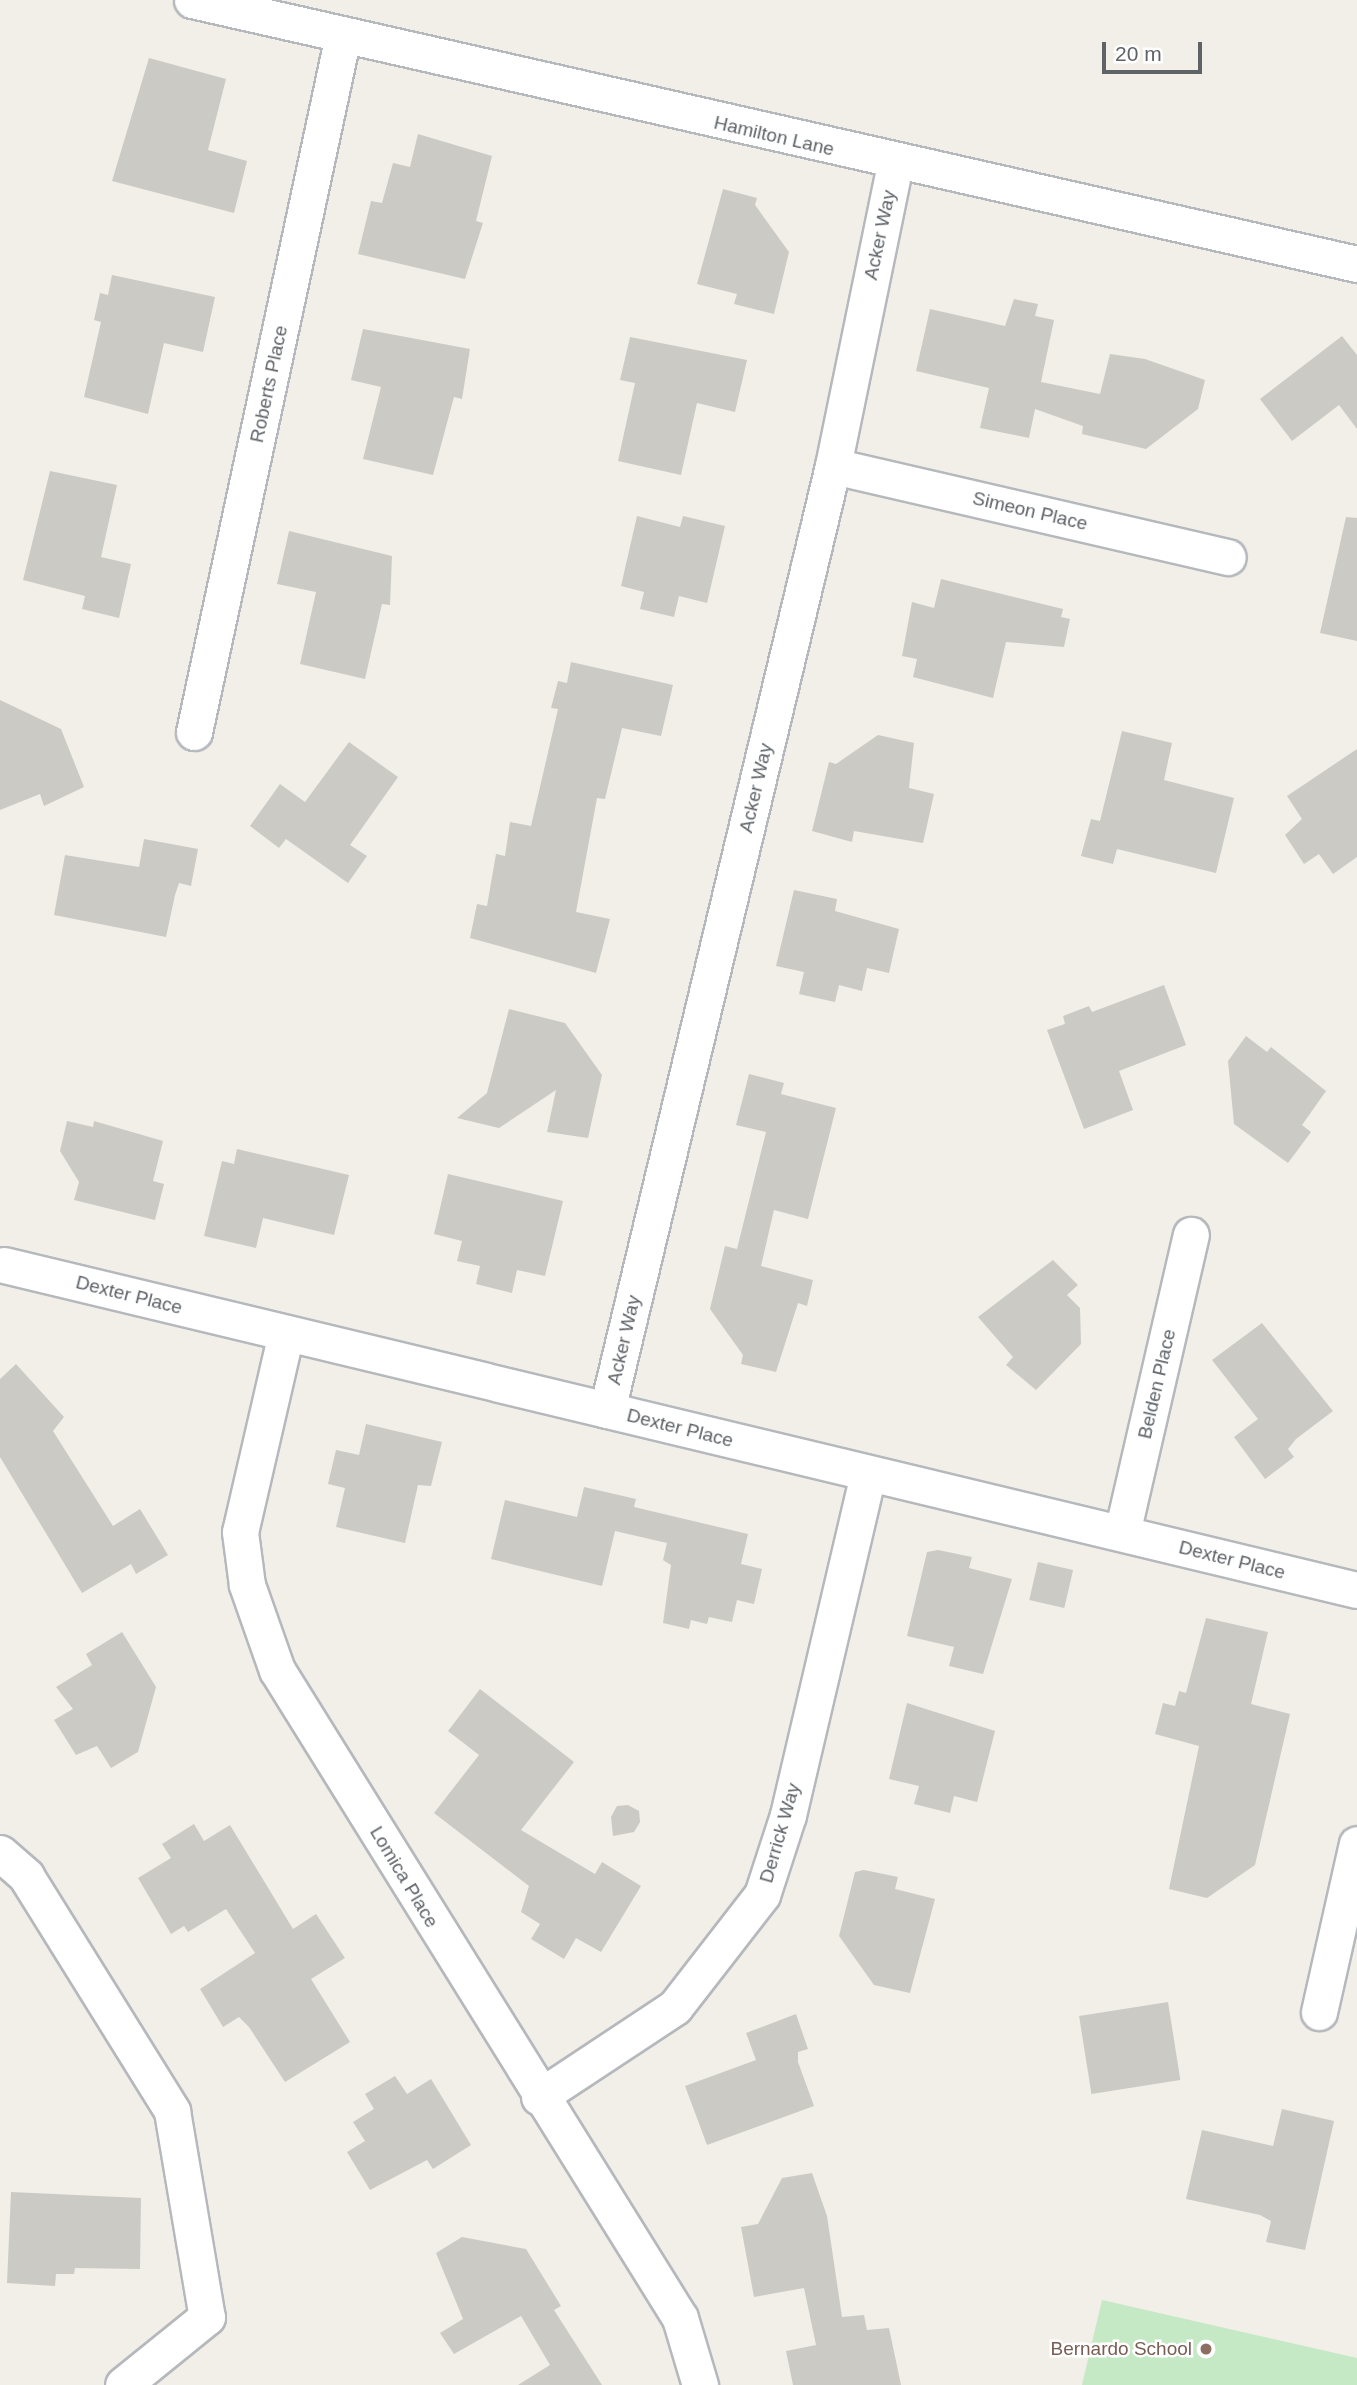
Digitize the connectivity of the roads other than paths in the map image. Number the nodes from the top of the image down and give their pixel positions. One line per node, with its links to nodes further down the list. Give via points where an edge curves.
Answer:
1 (192, 0): 2 (street, Hamilton Lane)
2 (269, 9): 3 (street, Hamilton Lane)
3 (343, 35): 4 (street, Hamilton Lane); 8 (street, Roberts Place)
4 (895, 164): 5 (street, Hamilton Lane); 6 (street, Acker Way)
5 (1357, 264)
6 (833, 466): 7 (street, Simeon Place); 12 (street, Acker Way)
7 (1228, 556)
8 (194, 732)
9 (1191, 1235): 14 (street, Belden Place)
10 (4, 1265): 11 (street, Dexter Place)
11 (286, 1333): 12 (street, Dexter Place); 19 (street, Lomica Place, via 240,1532 247,1585 277,1670)
12 (607, 1410): 13 (street, Dexter Place)
13 (868, 1474): 14 (street, Dexter Place); 19 (street, Derrick Way, via 788,1815 762,1895 675,2007)
14 (1122, 1533): 15 (street, Dexter Place)
15 (1357, 1590)
16 (1357, 1844): 18 (street)
17 (0, 1853): 20 (street, via 26,1876 172,2111 207,2317)
18 (1319, 2012)
19 (539, 2097): 21 (street, Lomica Place, via 680,2318)
20 (123, 2385)
21 (700, 2385)

